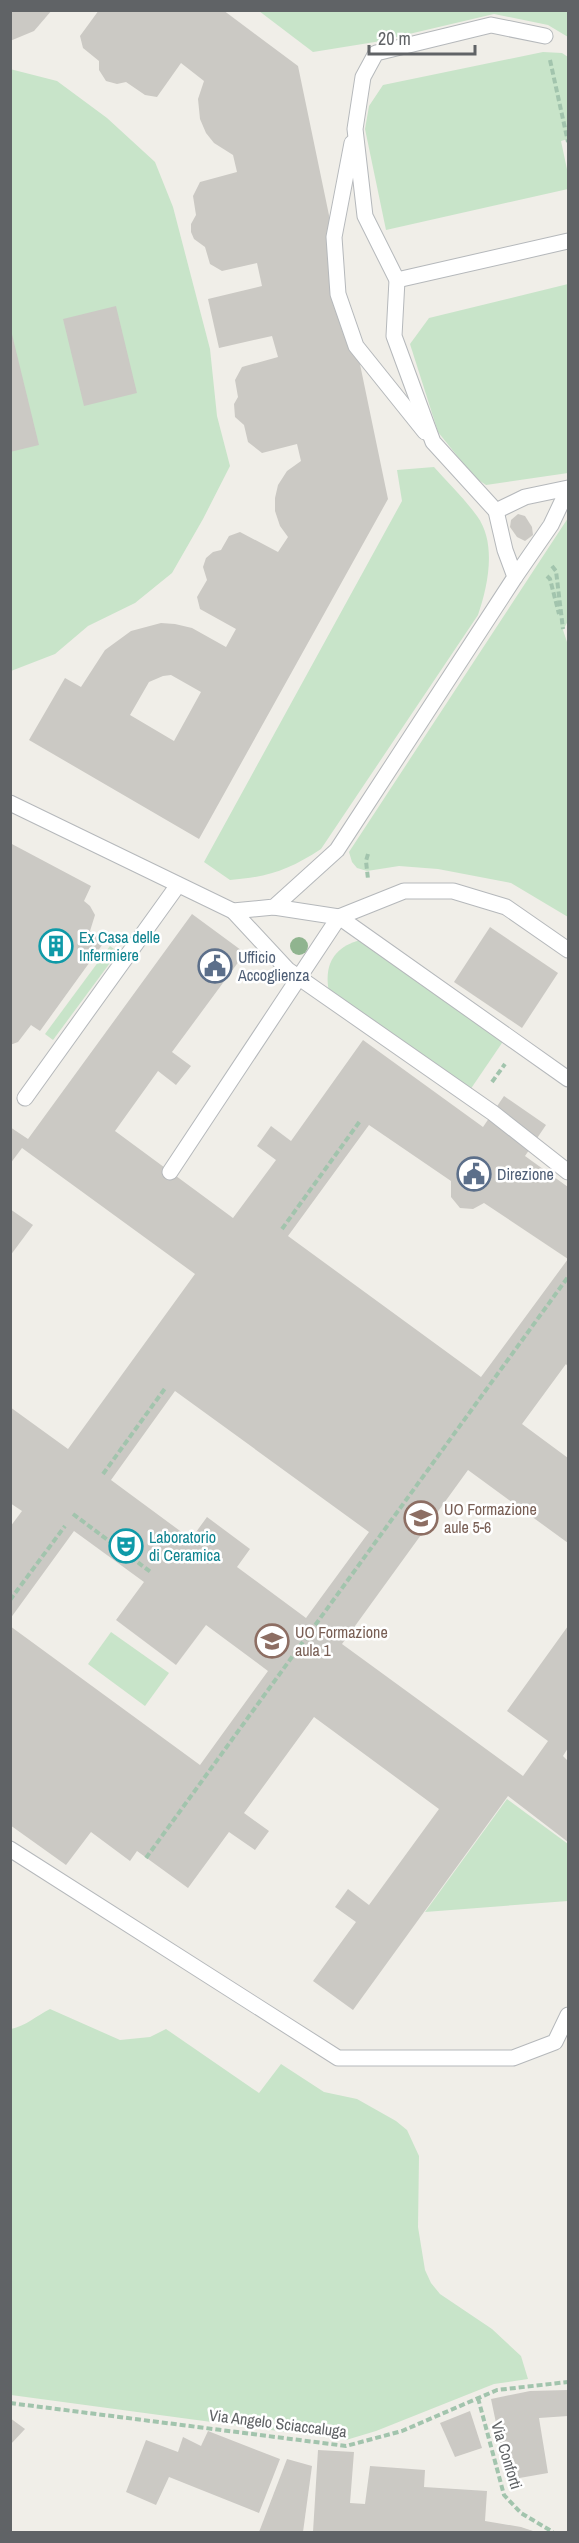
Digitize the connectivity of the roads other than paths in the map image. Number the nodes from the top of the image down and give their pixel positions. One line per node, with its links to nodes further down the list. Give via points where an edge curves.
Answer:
1 (544, 36): 2 (lane, via 491,25 376,53 363,77)
2 (355, 129): 4 (lane, via 365,216); 5 (lane, via 334,237 338,294 356,346)
3 (568, 241): 4 (lane)
4 (397, 280): 5 (lane, via 394,336)
5 (433, 442): 7 (lane)
6 (568, 489): 7 (lane, via 525,497); 8 (lane, via 550,525)
7 (496, 511): 8 (lane)
8 (515, 577): 11 (lane, via 337,850)
9 (10, 803): 10 (lane)
10 (178, 885): 12 (lane); 17 (lane)
11 (274, 908): 12 (lane); 13 (lane)
12 (234, 911): 15 (lane)
13 (339, 917): 14 (lane, via 404,891 453,891 506,907); 15 (lane); 16 (lane)
14 (568, 950)
15 (300, 979): 18 (lane); 19 (lane, via 478,1103)
16 (568, 1078)
17 (25, 1098)
18 (170, 1172)
19 (568, 1172)
20 (10, 1849): 21 (lane, via 338,2058 513,2058 555,2042)
21 (568, 2015)

